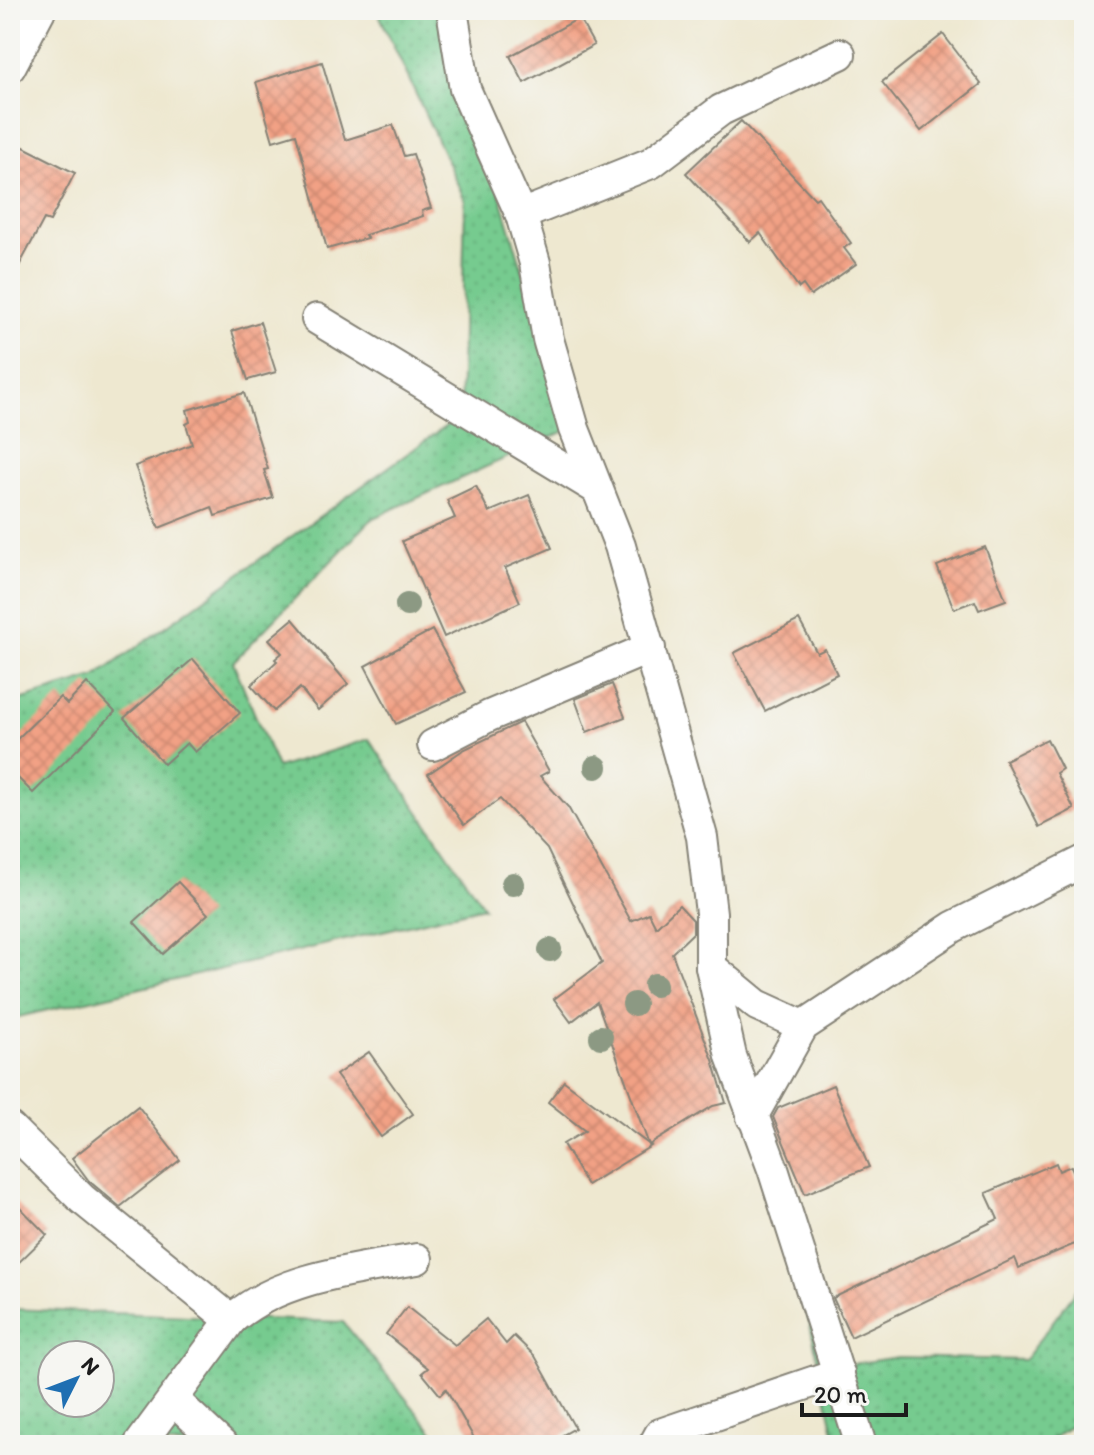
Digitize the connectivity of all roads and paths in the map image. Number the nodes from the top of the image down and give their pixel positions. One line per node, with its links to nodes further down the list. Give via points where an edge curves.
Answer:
1 (40, 10): 3 (street)
2 (452, 10): 5 (street, via 465,89)
3 (14, 51)
4 (840, 54): 5 (street, via 721,110 651,163)
5 (521, 215): 7 (street, via 548,339)
6 (317, 319): 7 (street)
7 (597, 489): 8 (street)
8 (650, 648): 9 (street); 11 (street, via 702,837)
9 (433, 745)
10 (1084, 861): 12 (street, via 953,927)
11 (711, 967): 12 (street, via 757,1005); 13 (street, via 731,1056)
12 (803, 1026): 13 (street)
13 (752, 1117): 17 (street)
14 (10, 1128): 16 (street, via 82,1199)
15 (417, 1259): 16 (street, via 272,1291)
16 (231, 1320): 18 (street)
17 (839, 1373): 19 (street); 22 (street)
18 (174, 1400): 20 (street); 21 (street)
19 (657, 1441)
20 (139, 1445)
21 (222, 1445)
22 (861, 1445)

